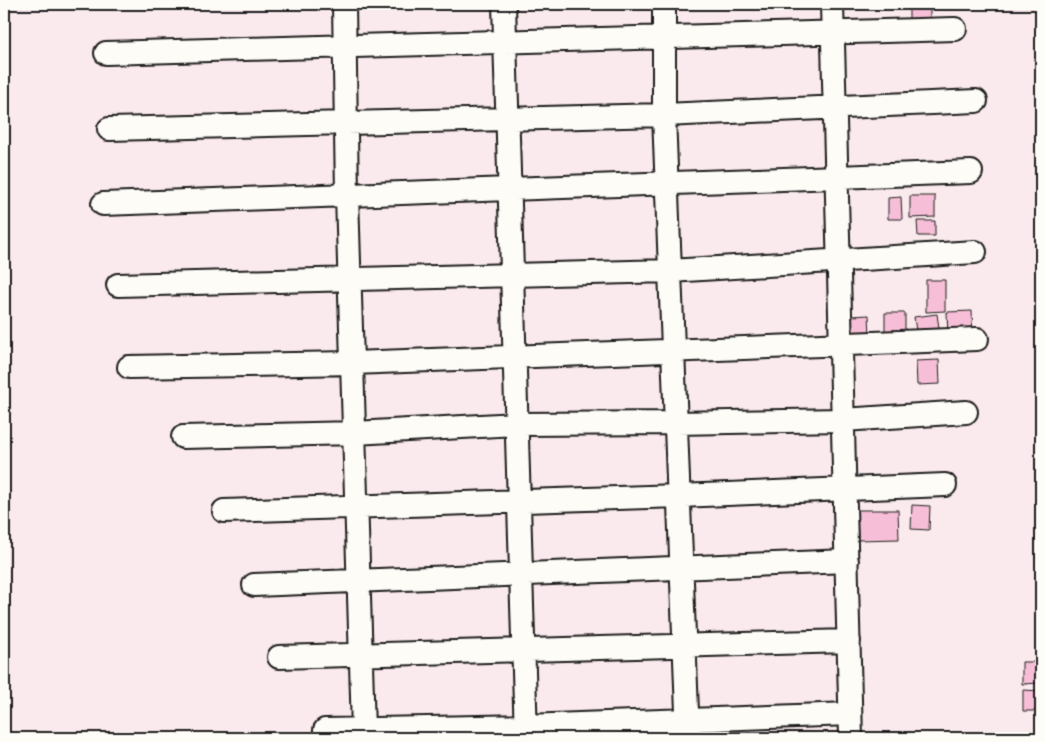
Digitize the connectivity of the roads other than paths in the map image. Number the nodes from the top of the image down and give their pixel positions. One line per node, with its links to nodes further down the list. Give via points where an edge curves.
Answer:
1 (344, 4): 9 (street)
2 (504, 4): 8 (street)
3 (664, 4): 7 (street)
4 (832, 4): 6 (street)
5 (955, 29): 6 (street)
6 (833, 32): 7 (street); 12 (street)
7 (664, 37): 8 (street); 13 (street)
8 (505, 42): 9 (street); 14 (street)
9 (345, 46): 10 (street); 15 (street)
10 (106, 53)
11 (976, 101): 12 (street)
12 (835, 108): 13 (street); 18 (street)
13 (664, 115): 14 (street); 19 (street)
14 (507, 119): 15 (street); 20 (street)
15 (346, 123): 16 (street); 21 (street)
16 (109, 129)
17 (972, 172): 18 (street)
18 (837, 177): 19 (street); 24 (street)
19 (667, 183): 20 (street); 25 (street)
20 (509, 189): 21 (street); 26 (street)
21 (347, 195): 22 (street); 27 (street)
22 (103, 204)
23 (975, 252): 24 (street)
24 (839, 261): 25 (street); 30 (street)
25 (670, 271): 26 (street); 31 (street)
26 (512, 275): 27 (street); 32 (street)
27 (350, 279): 28 (street); 33 (street)
28 (118, 285)
29 (977, 339): 30 (street)
30 (841, 345): 31 (street); 36 (street)
31 (673, 352): 32 (street); 37 (street)
32 (514, 356): 33 (street); 38 (street)
33 (353, 363): 34 (street); 39 (street)
34 (129, 367)
35 (966, 412): 36 (street)
36 (843, 420): 37 (street); 42 (street)
37 (676, 423): 38 (street); 43 (street)
38 (516, 424): 39 (street); 44 (street)
39 (355, 433): 40 (street); 45 (street)
40 (183, 438)
41 (945, 485): 42 (street)
42 (845, 488): 43 (street); 47 (street)
43 (679, 496): 44 (street); 48 (street)
44 (519, 500): 45 (street); 49 (street)
45 (357, 507): 46 (street); 50 (street)
46 (224, 511)
47 (847, 561): 48 (street); 52 (street)
48 (682, 568): 49 (street); 53 (street)
49 (521, 574): 50 (street); 54 (street)
50 (359, 581): 51 (street); 55 (street)
51 (254, 585)
52 (849, 641): 53 (street); 57 (street)
53 (684, 645): 54 (street); 58 (street)
54 (523, 650): 55 (street); 61 (street)
55 (361, 654): 56 (street); 60 (street)
56 (279, 657)
57 (850, 714): 58 (street); 62 (street)
58 (688, 729): 61 (street)
59 (325, 730): 60 (street)
60 (363, 730): 61 (street)
61 (526, 732)
62 (851, 738)

